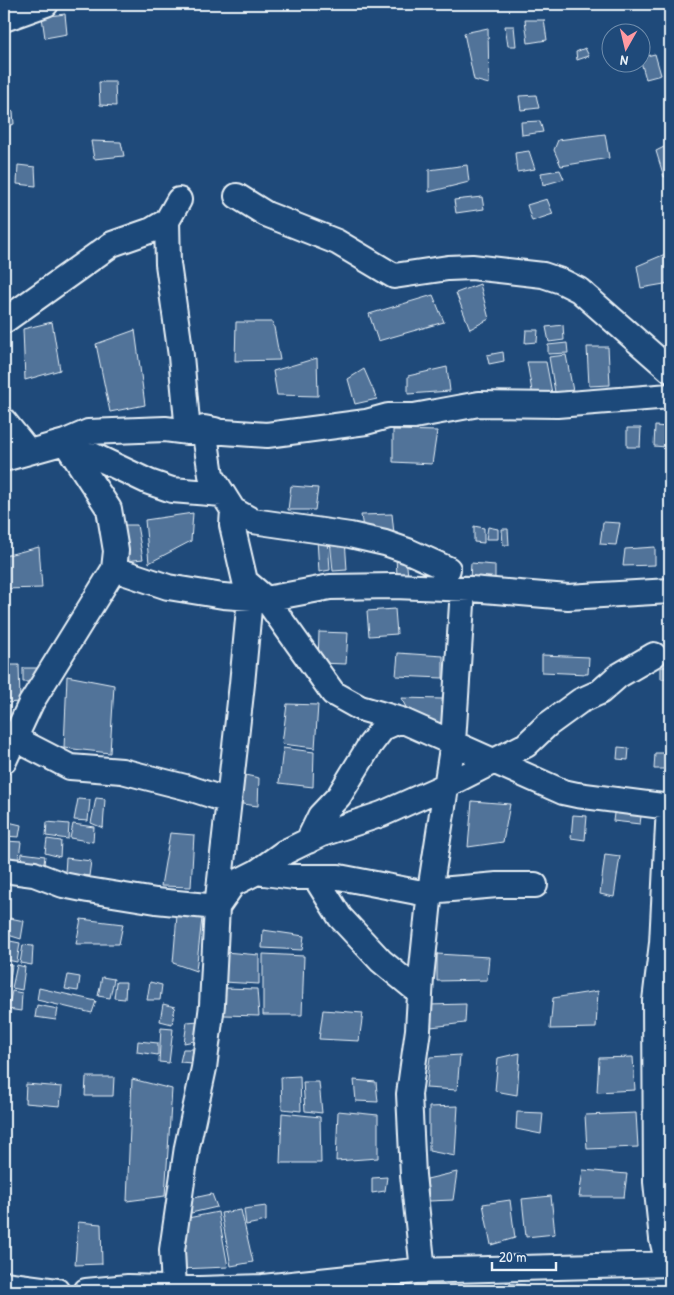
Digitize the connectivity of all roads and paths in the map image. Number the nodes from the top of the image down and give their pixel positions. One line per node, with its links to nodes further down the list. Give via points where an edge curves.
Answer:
1 (46, 4): 2 (street)
2 (4, 19)
3 (237, 196): 7 (street, via 266,214 337,242 394,276 472,267 543,275 562,281 579,290)
4 (179, 200): 5 (street)
5 (167, 221): 6 (street, via 152,230 112,244); 10 (street, via 168,264 181,356)
6 (4, 321)
7 (670, 370)
8 (670, 396): 10 (street, via 557,405 479,404 267,435)
9 (4, 421): 12 (street)
10 (205, 432): 11 (street, via 165,429 88,432); 14 (street, via 211,475)
11 (65, 442): 12 (street); 14 (street, via 149,482); 15 (street, via 109,509 116,551)
12 (29, 452): 13 (street)
13 (4, 459)
14 (228, 502): 16 (street, via 253,521 385,543); 19 (street)
15 (114, 569): 19 (street, via 168,587 223,596); 22 (street)
16 (448, 569)
17 (463, 589): 18 (street, via 568,597); 19 (street, via 330,587); 23 (street)
18 (670, 591)
19 (253, 593): 21 (street, via 333,693 360,708); 27 (street)
20 (654, 655): 24 (street, via 618,676 600,692 580,701 526,744)
21 (401, 720): 23 (street); 29 (street, via 383,728 339,796 320,816)
22 (9, 735): 25 (street); 27 (street, via 70,767 122,771)
23 (453, 742): 24 (street); 26 (street)
24 (494, 761): 26 (street); 28 (street, via 563,792)
25 (4, 762)
26 (447, 784): 29 (street, via 382,814); 34 (street)
27 (229, 801): 35 (street)
28 (670, 807): 37 (street, via 662,943 655,1001 656,1182 662,1239)
29 (308, 841): 31 (street)
30 (4, 870): 35 (street, via 34,874 88,890)
31 (257, 872): 32 (street); 35 (street, via 233,884)
32 (315, 877): 34 (street, via 338,877 417,892); 36 (street, via 340,917 381,961)
33 (535, 885): 34 (street)
34 (430, 891): 36 (street)
35 (217, 907): 40 (street, via 212,1005 204,1068 187,1147)
36 (420, 993): 38 (street, via 409,1094)
37 (669, 1264): 38 (street)
38 (423, 1272): 40 (street, via 263,1287)
39 (4, 1284): 41 (street)
40 (165, 1289): 42 (street, via 128,1287)
41 (57, 1291)
42 (86, 1291)

